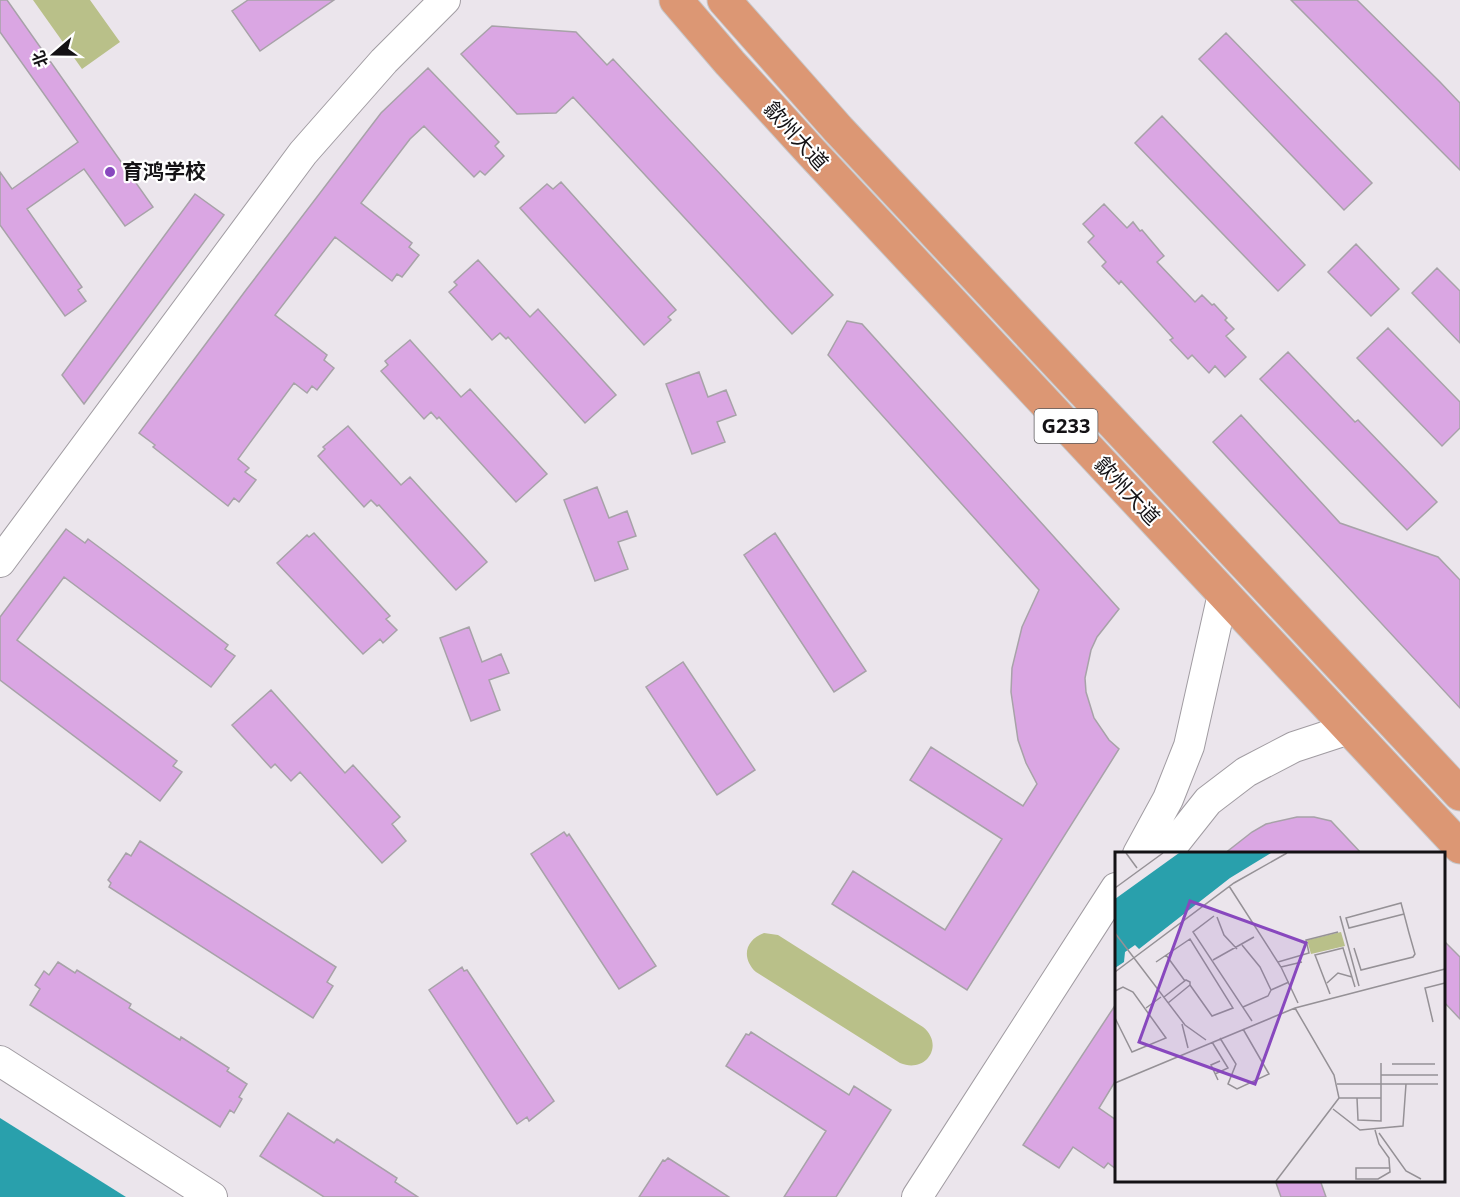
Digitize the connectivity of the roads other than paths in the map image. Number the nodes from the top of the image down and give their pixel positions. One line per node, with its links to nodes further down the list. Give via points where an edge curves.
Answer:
1 (445, 0): 4 (street, via 384,61 303,153)
2 (676, 0): 5 (highway, 歙州大道 / G233, via 812,153)
3 (724, 0): 7 (highway, 歙州大道 / G233, via 838,129)
4 (0, 562)
5 (1223, 594): 6 (highway, 歙州大道 / G233); 9 (street, via 1189,746 1168,799)
6 (1349, 729): 8 (highway, 歙州大道 / G233); 10 (street, via 1294,747 1246,772 1208,801)
7 (1460, 794)
8 (1460, 847)
9 (1139, 852)
10 (1168, 852)
11 (1115, 890): 15 (street)
12 (1115, 928): 16 (street)
13 (0, 1061): 14 (street)
14 (212, 1197)
15 (917, 1197)
16 (941, 1197)

